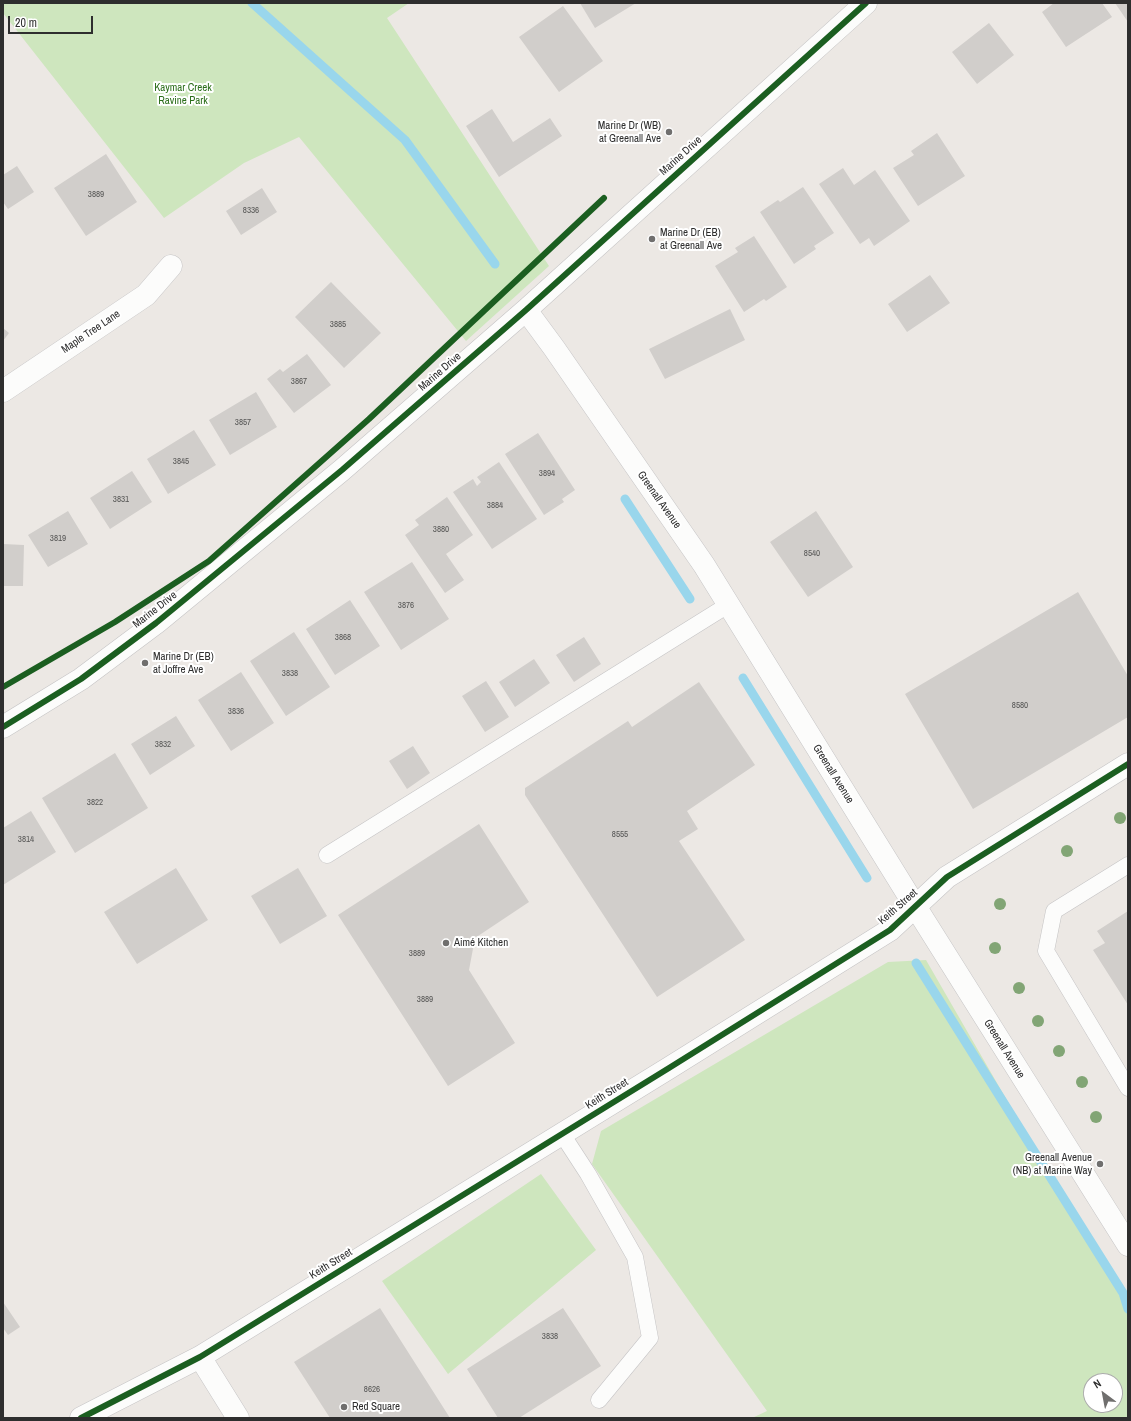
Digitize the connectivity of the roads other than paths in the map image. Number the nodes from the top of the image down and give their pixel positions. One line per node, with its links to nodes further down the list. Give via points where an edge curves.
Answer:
1 (866, 3): 3 (street, Marine Drive)
2 (171, 266): 4 (street, Maple Tree Lane, via 146,295)
3 (526, 310): 5 (street, Greenall Avenue, via 704,565); 6 (street, Marine Drive, via 342,470 156,623 81,679)
4 (3, 391)
5 (728, 605): 8 (lane); 10 (street, Greenall Avenue)
6 (3, 727)
7 (1128, 764): 10 (street, Keith Street, via 947,877)
8 (327, 855)
9 (1128, 865): 11 (lane, via 1054,911 1046,950)
10 (914, 906): 12 (street, Keith Street, via 890,930); 13 (street, Greenall Avenue)
11 (1128, 1088)
12 (562, 1134): 15 (street, Keith Street); 16 (lane, via 635,1257 650,1338)
13 (1122, 1222): 14 (street, Greenall Avenue)
14 (1128, 1244)
15 (200, 1357): 17 (street, Keith Street); 18 (street)
16 (599, 1400)
17 (81, 1418)
18 (238, 1418)

